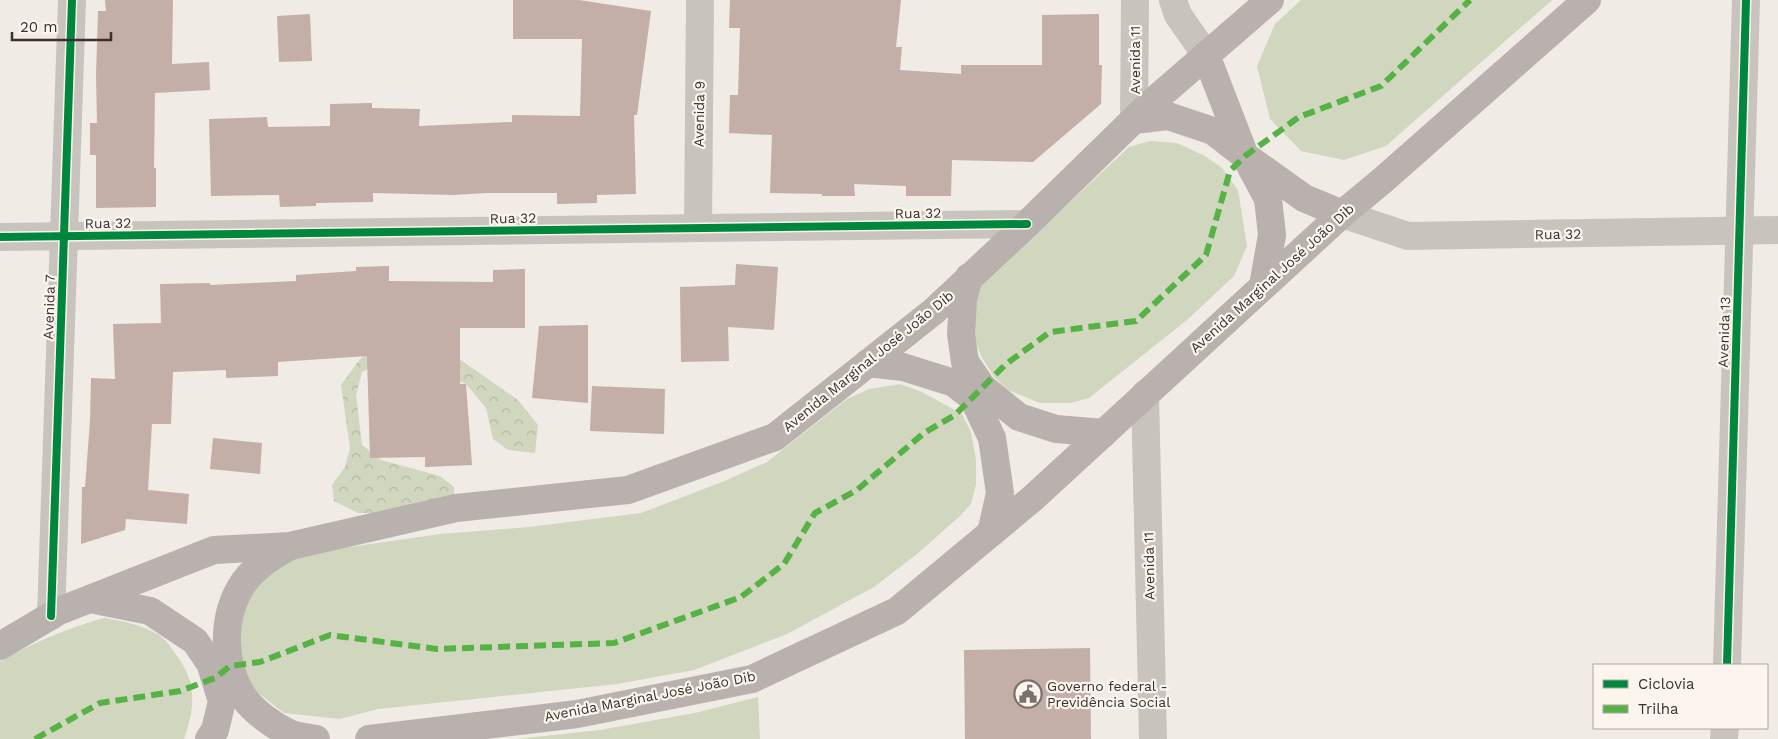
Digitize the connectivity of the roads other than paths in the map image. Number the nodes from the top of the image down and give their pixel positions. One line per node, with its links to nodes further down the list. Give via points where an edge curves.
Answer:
1 (72, 0): 16 (street, Avenida 7)
2 (700, 0): 13 (street, Avenida 9)
3 (1135, 0): 9 (street, Avenida 11)
4 (1173, 0): 8 (street, via 1178,15)
5 (1270, 0): 8 (main road, Avenida Marginal José João Dib)
6 (1587, 0): 11 (main road, Avenida Marginal José João Dib)
7 (1746, 0): 14 (street, Avenida 13)
8 (1206, 55): 9 (main road, Avenida Marginal José João Dib); 10 (main road)
9 (1134, 120): 10 (main road, via 1168,116 1213,131); 12 (main road, Avenida Marginal José João Dib)
10 (1245, 156): 11 (main road, via 1304,198); 19 (main road, via 1268,199 1272,235)
11 (1342, 214): 14 (street, Rua 32, via 1408,236); 19 (main road, Avenida Marginal José João Dib)
12 (1027, 224): 13 (street, Rua 32); 18 (main road, Avenida Marginal José João Dib)
13 (698, 228): 16 (street, Rua 32)
14 (1739, 230): 15 (street, Rua 32); 28 (street, Avenida 13)
15 (1778, 230)
16 (64, 236): 17 (street, Rua 32); 26 (street, Avenida 7)
17 (0, 237)
18 (969, 277): 20 (main road, Avenida Marginal José João Dib, via 934,311); 22 (main road, via 963,299 961,334 965,362 983,388 1019,417 1056,429)
19 (1263, 286): 21 (main road, Avenida Marginal José João Dib)
20 (868, 363): 23 (main road, via 903,367 954,383 973,398 992,438 1000,493); 24 (main road, Avenida Marginal José João Dib, via 775,437 628,490 456,508)
21 (1145, 394): 22 (main road, Avenida Marginal José João Dib); 32 (street, Avenida 11)
22 (1104, 433): 23 (main road, Avenida Marginal José João Dib)
23 (991, 533): 31 (main road, Avenida Marginal José João Dib, via 897,611 752,678 577,714)
24 (290, 546): 25 (main road, Avenida Marginal José João Dib, via 214,550); 30 (main road, via 265,560 244,582 231,608 226,637 230,666 243,695 264,718 291,734)
25 (90, 599): 26 (main road, Avenida Marginal José João Dib); 29 (main road, via 150,612 195,641 210,663 222,701 215,730)
26 (51, 616): 27 (main road, Avenida Marginal José João Dib)
27 (0, 646)
28 (1727, 664)
29 (209, 739)
30 (316, 739)
31 (369, 739)
32 (1153, 739)

